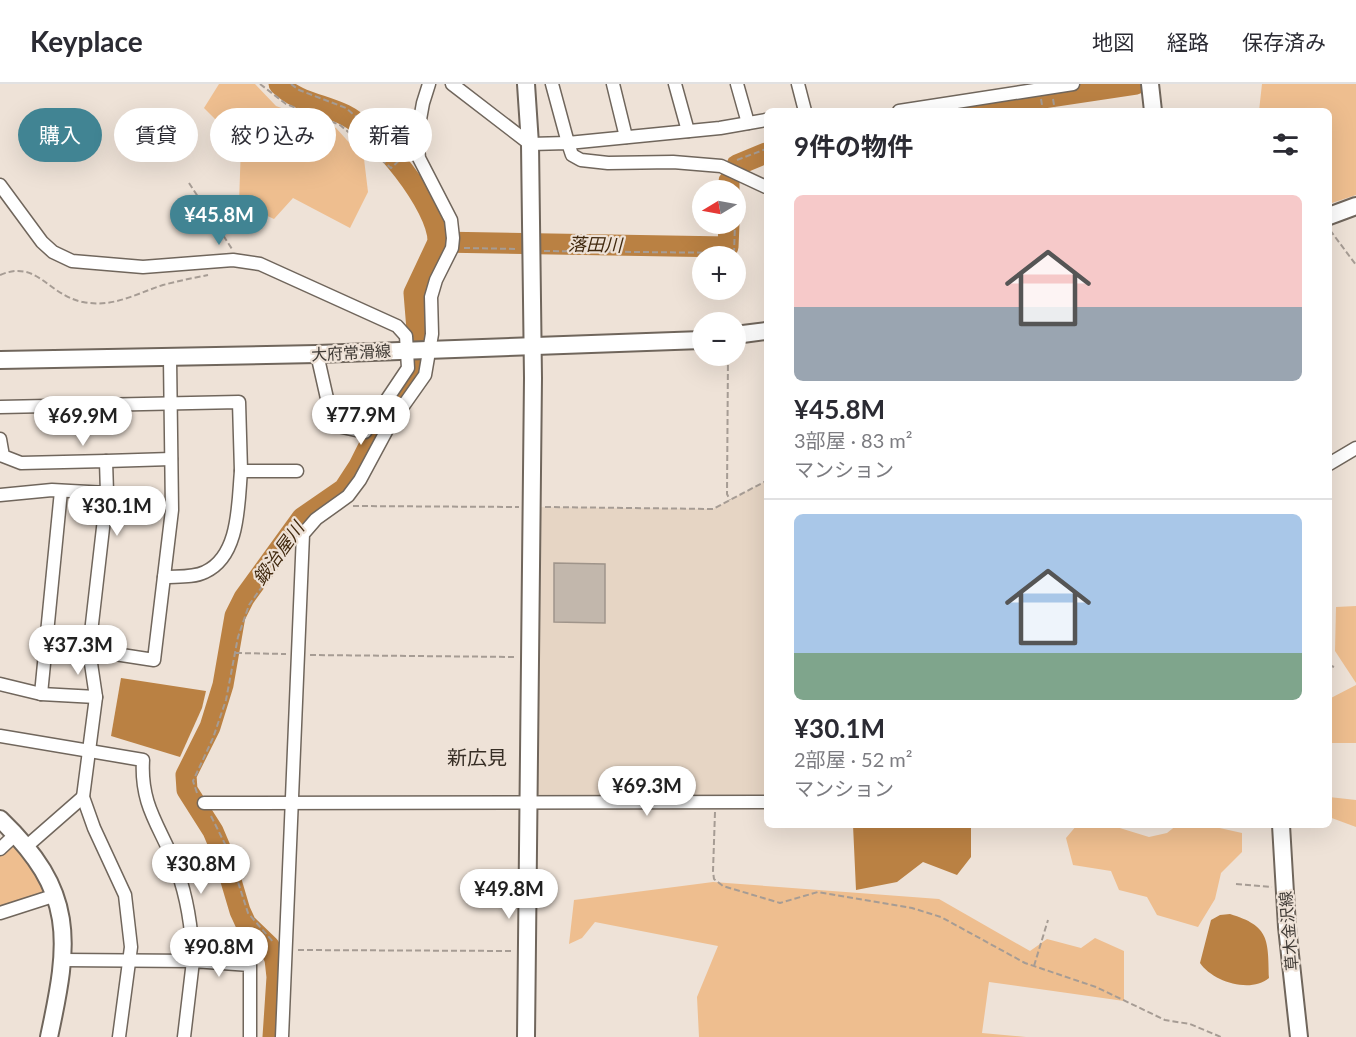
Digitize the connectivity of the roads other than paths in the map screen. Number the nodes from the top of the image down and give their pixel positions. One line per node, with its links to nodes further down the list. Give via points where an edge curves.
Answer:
1 (429, 84): 29 (street, via 417,136 419,158 451,220 452,248 431,297 432,334)
2 (452, 84): 20 (street)
3 (526, 84): 20 (street)
4 (552, 84): 19 (street)
5 (613, 84): 18 (street)
6 (675, 84): 17 (street)
7 (737, 84): 16 (street)
8 (798, 84): 12 (street)
9 (1073, 84): 11 (street)
10 (1150, 84): 14 (street)
11 (1021, 88): 13 (street)
12 (804, 108)
13 (915, 108)
14 (1153, 108)
15 (764, 120): 16 (street)
16 (748, 123): 17 (street)
17 (688, 131): 18 (street)
18 (626, 137): 19 (street)
19 (568, 143): 20 (street); 22 (street, via 572,155 581,160 673,162 726,169)
20 (530, 144): 28 (street)
21 (0, 185): 29 (street, via 42,242 63,258 83,264 143,267 233,260 260,264 397,326)
22 (764, 186)
23 (1356, 206): 24 (street)
24 (1332, 215)
25 (764, 331): 26 (street)
26 (746, 334)
27 (692, 340): 28 (street, 大府常滑線)
28 (533, 344): 29 (street, 大府常滑線); 56 (street)
29 (418, 349): 30 (street, 大府常滑線); 30 (street, via 365,432 333,425); 55 (street, via 425,375 389,426 360,480 303,534)
30 (317, 354): 31 (street, 大府常滑線)
31 (170, 358): 32 (street, 大府常滑線); 33 (street)
32 (0, 360)
33 (170, 402): 34 (street); 38 (street); 42 (street, via 239,402)
34 (0, 407)
35 (0, 439): 39 (street, via 3,456 21,463)
36 (1356, 448): 37 (street)
37 (1342, 455): 40 (street); 41 (street)
38 (171, 459): 39 (street); 47 (street, via 172,510)
39 (106, 461): 45 (street)
40 (1356, 461)
41 (1332, 462)
42 (241, 471): 43 (street); 47 (street, via 238,506 227,550 206,572)
43 (297, 471)
44 (60, 491): 45 (street); 46 (street); 50 (street)
45 (107, 493): 48 (street)
46 (0, 495)
47 (164, 577): 48 (street, via 153,660)
48 (89, 650): 51 (street)
49 (0, 684): 50 (street)
50 (41, 694): 51 (street)
51 (96, 697): 53 (street)
52 (0, 736): 53 (street)
53 (87, 752): 54 (street); 67 (street, via 143,760 144,796 169,848 187,899)
54 (83, 796): 61 (street); 66 (street, via 125,895)
55 (291, 801): 56 (street); 58 (street); 72 (street)
56 (527, 802): 57 (street); 73 (street)
57 (764, 802)
58 (204, 803)
59 (0, 819): 61 (street)
60 (1281, 828): 74 (street, 草木金沢線)
61 (22, 840): 62 (street); 63 (street, via 48,876)
62 (0, 849)
63 (56, 895): 64 (street); 65 (street, via 64,926)
64 (0, 913)
65 (63, 960): 66 (street); 68 (street)
66 (130, 961): 67 (street); 69 (street)
67 (193, 962): 70 (street); 71 (street, via 250,965)
68 (50, 1037)
69 (119, 1037)
70 (184, 1037)
71 (250, 1037)
72 (282, 1037)
73 (526, 1037)
74 (1299, 1037)

